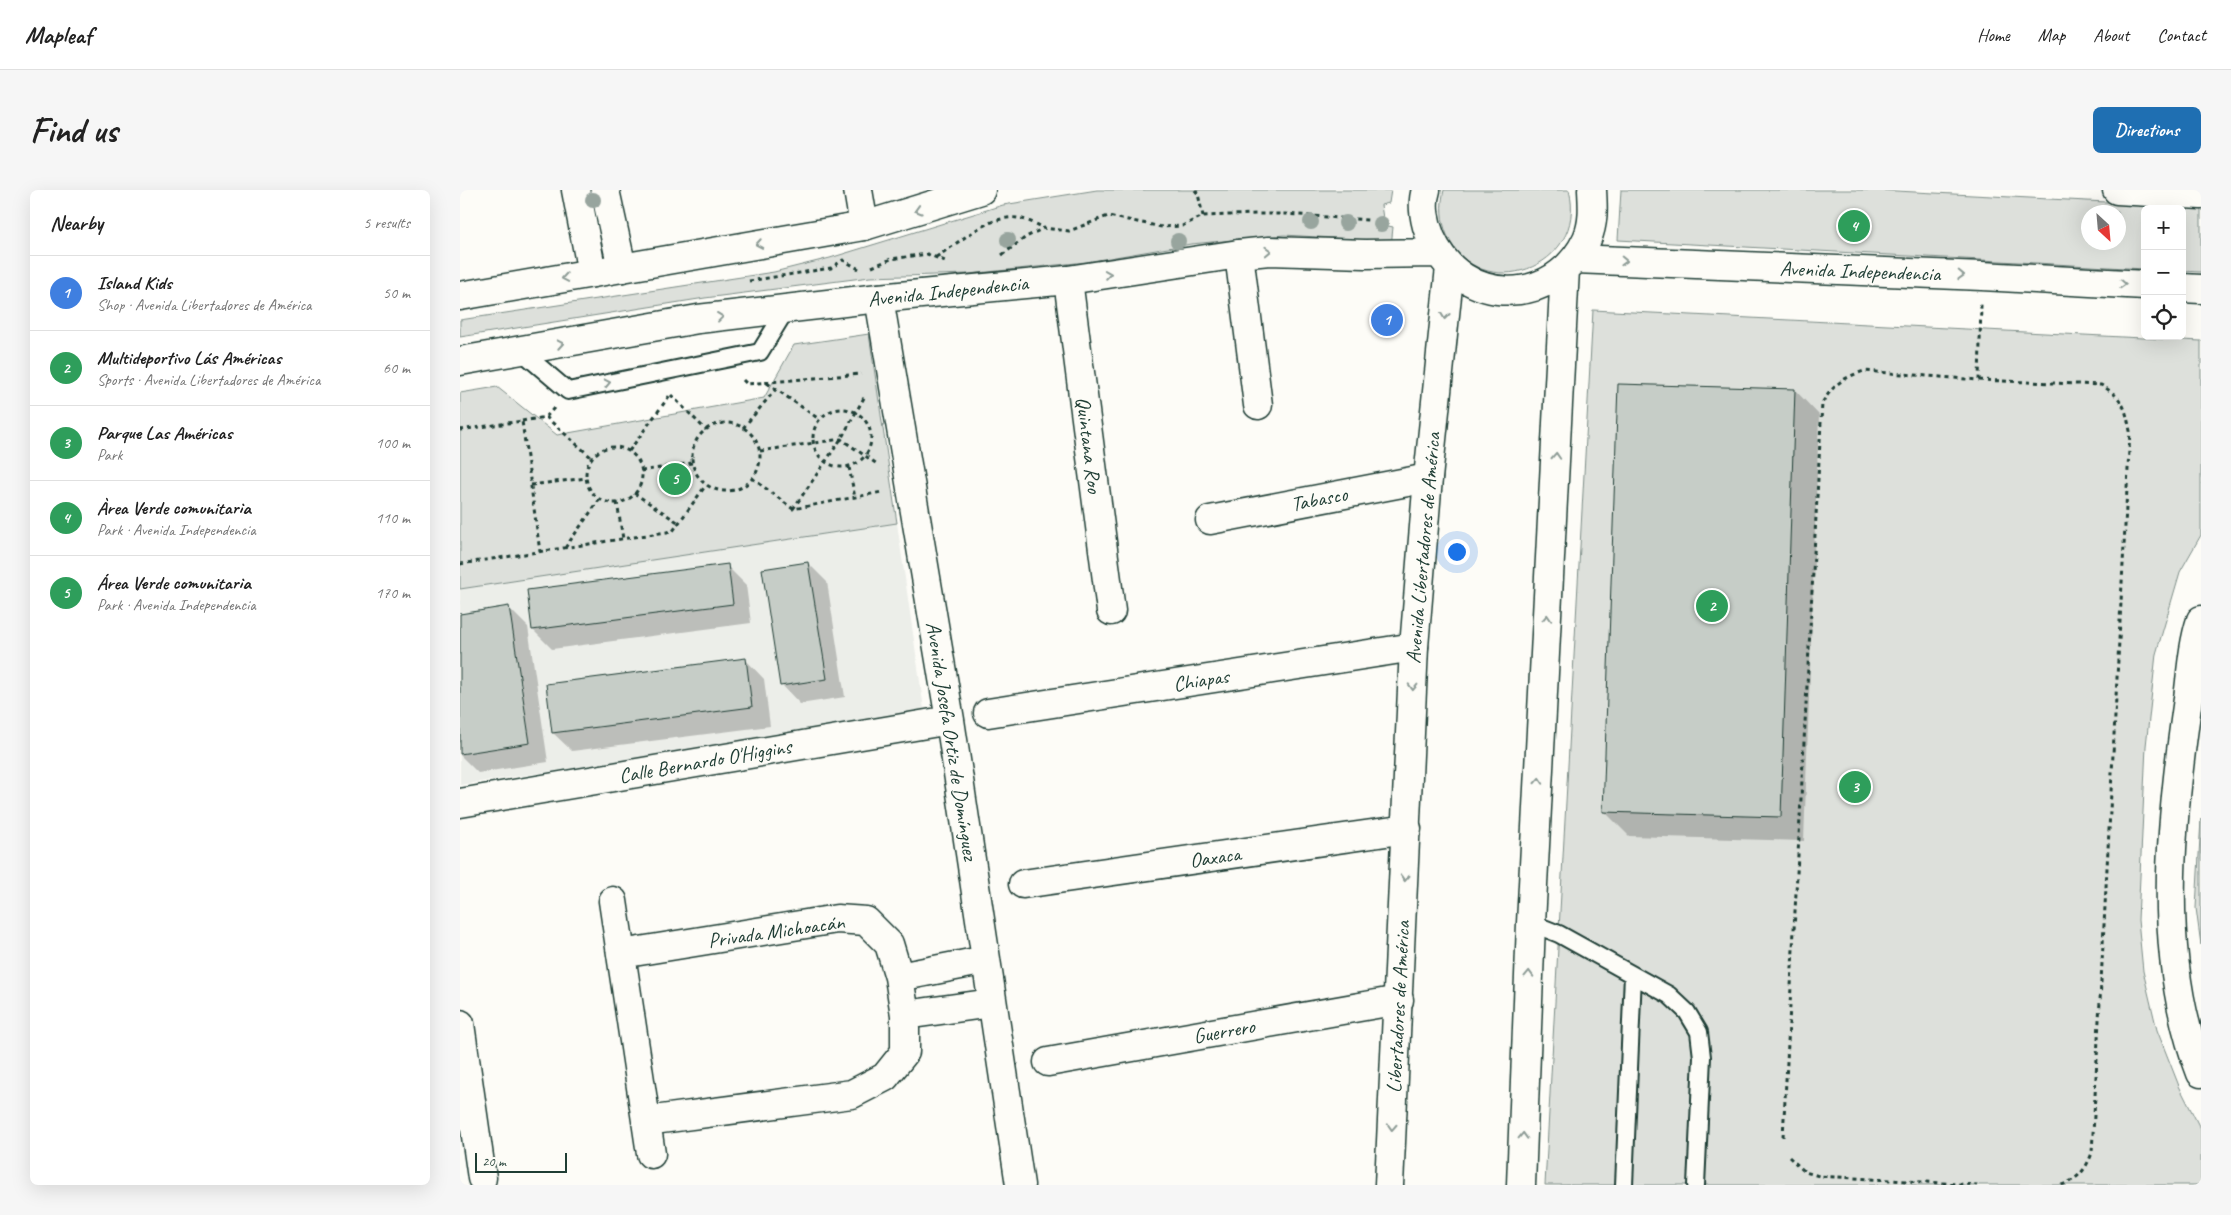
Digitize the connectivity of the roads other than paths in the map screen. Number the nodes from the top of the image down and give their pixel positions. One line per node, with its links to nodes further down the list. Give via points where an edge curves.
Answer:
1 (576, 190): 14 (street)
2 (605, 190): 13 (street)
3 (858, 190): 9 (street)
4 (981, 190): 9 (street, one-way to 9)
5 (1426, 190): 11 (street, via 1426,226)
6 (1592, 190): 12 (street, via 1594,214 1588,238)
7 (2117, 190): 8 (street)
8 (2201, 195)
9 (864, 226): 13 (street, one-way to 13)
10 (1239, 254): 11 (street, Avenida Independencia, one-way to 11, via 1270,251); 15 (street, Avenida Independencia, one-way to 10); 24 (street)
11 (1444, 260): 12 (street, via 1466,280 1486,288 1507,291 1541,283); 25 (street, Avenida Libertadores de América, one-way to 25)
12 (1570, 264): 16 (street, Avenida Independencia, one-way to 16, via 1982,276); 36 (street, one-way to 12)
13 (622, 268): 14 (street)
14 (592, 274): 19 (street, one-way to 19)
15 (1068, 280): 20 (street, Avenida Independencia); 27 (street, Quintana Roo)
16 (2141, 285)
17 (2186, 288): 18 (street)
18 (2201, 289)
19 (460, 296)
20 (879, 298): 21 (street, Avenida Independencia); 31 (street, Avenida Josefa Ortiz de Domínguez, via 884,364 910,487)
21 (787, 308): 22 (street, Avenida Independencia, one-way to 21, via 698,319); 22 (lane, one-way to 21, via 568,391 760,352)
22 (521, 351): 23 (street, Avenida Independencia)
23 (460, 361)
24 (1258, 405)
25 (1428, 478): 26 (street, Tabasco); 29 (street, Avenida Libertadores de América)
26 (1210, 520)
27 (1110, 611)
28 (2201, 620): 46 (street, via 2177,773 2170,913 2178,989)
29 (1414, 647): 30 (street, Chiapas); 33 (street, Avenida Libertadores de América, one-way to 33)
30 (988, 713)
31 (950, 720): 32 (street, Calle Bernardo O'Higgins); 38 (street, Avenida Josefa Ortiz de Domínguez)
32 (460, 803)
33 (1407, 829): 34 (street, Oaxaca); 41 (street, Libertadores de América, one-way to 41)
34 (1023, 884)
35 (613, 901): 37 (street)
36 (1531, 923): 39 (lane, via 1559,934); 53 (street, one-way to 36)
37 (621, 954): 40 (street, Privada Michoacán, via 837,919 866,921 888,944); 47 (street)
38 (986, 960): 40 (street); 42 (street, Avenida Josefa Ortiz de Domínguez)
39 (1633, 975): 54 (lane); 55 (lane, via 1668,995 1687,1012 1699,1032 1702,1057)
40 (899, 977): 43 (street, Privada Michoacán)
41 (1399, 1000): 45 (street, Guerrero); 52 (street, Libertadores de América, one-way to 52)
42 (992, 1002): 43 (street); 51 (street, Avenida Josefa Ortiz de Domínguez)
43 (905, 1015): 47 (street, Privada Michoacán, via 905,1052 885,1077 852,1094)
44 (460, 1024): 48 (street)
45 (1048, 1062)
46 (2201, 1074)
47 (646, 1121): 49 (street)
48 (469, 1151): 50 (street)
49 (651, 1154)
50 (482, 1178)
51 (1020, 1185)
52 (1389, 1185)
53 (1521, 1185)
54 (1624, 1185)
55 (1696, 1185)

